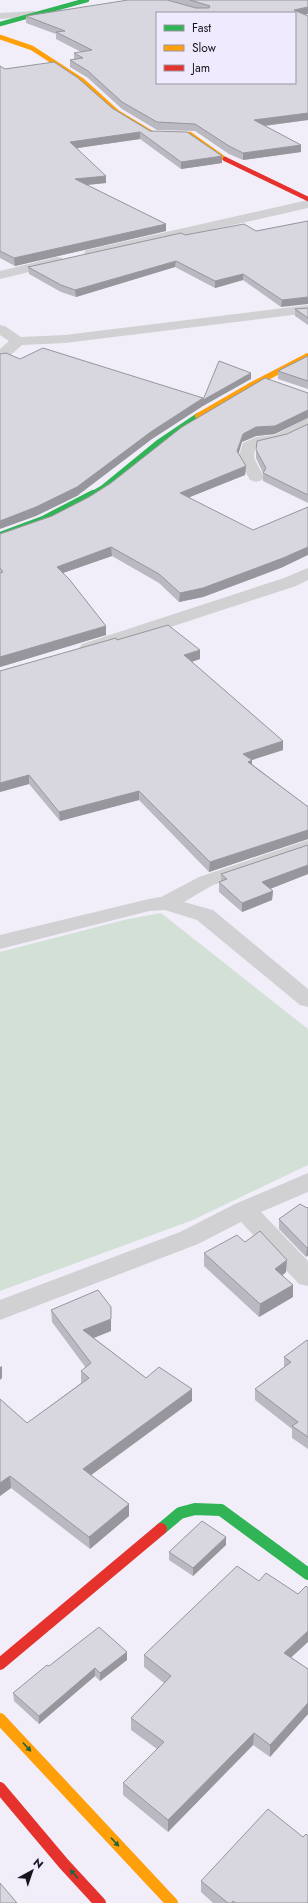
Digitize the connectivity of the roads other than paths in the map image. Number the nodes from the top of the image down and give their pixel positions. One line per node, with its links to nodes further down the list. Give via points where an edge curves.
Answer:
1 (87, 0): 2 (street)
2 (35, 14): 3 (street); 4 (street)
3 (0, 16)
4 (0, 24)
5 (0, 37): 6 (street, via 32,48 83,81 116,112 155,135 190,134 224,158)
6 (308, 199)
7 (308, 204): 8 (street)
8 (0, 275)
9 (308, 308): 11 (street, via 65,339)
10 (0, 329): 11 (street)
11 (18, 341): 13 (street)
12 (308, 356): 14 (street)
13 (0, 357)
14 (262, 379): 15 (street); 18 (street, via 158,443 84,500 29,527)
15 (280, 386)
16 (308, 423): 17 (street, via 278,439 261,440 248,446 246,458)
17 (256, 477)
18 (0, 536)
19 (308, 573): 20 (street, via 290,582)
20 (73, 652)
21 (308, 846): 22 (street, via 206,881)
22 (166, 903): 23 (street); 24 (street, via 205,916)
23 (0, 942)
24 (308, 1000)
25 (308, 1182): 26 (street)
26 (244, 1210): 27 (street); 28 (street, via 189,1238)
27 (308, 1277)
28 (0, 1310)
29 (308, 1574): 30 (street, via 221,1510 195,1509 180,1513)
30 (0, 1664)
31 (0, 1719): 34 (street, one-way to 34)
32 (0, 1788): 33 (street, one-way to 32)
33 (100, 1903)
34 (172, 1903)

